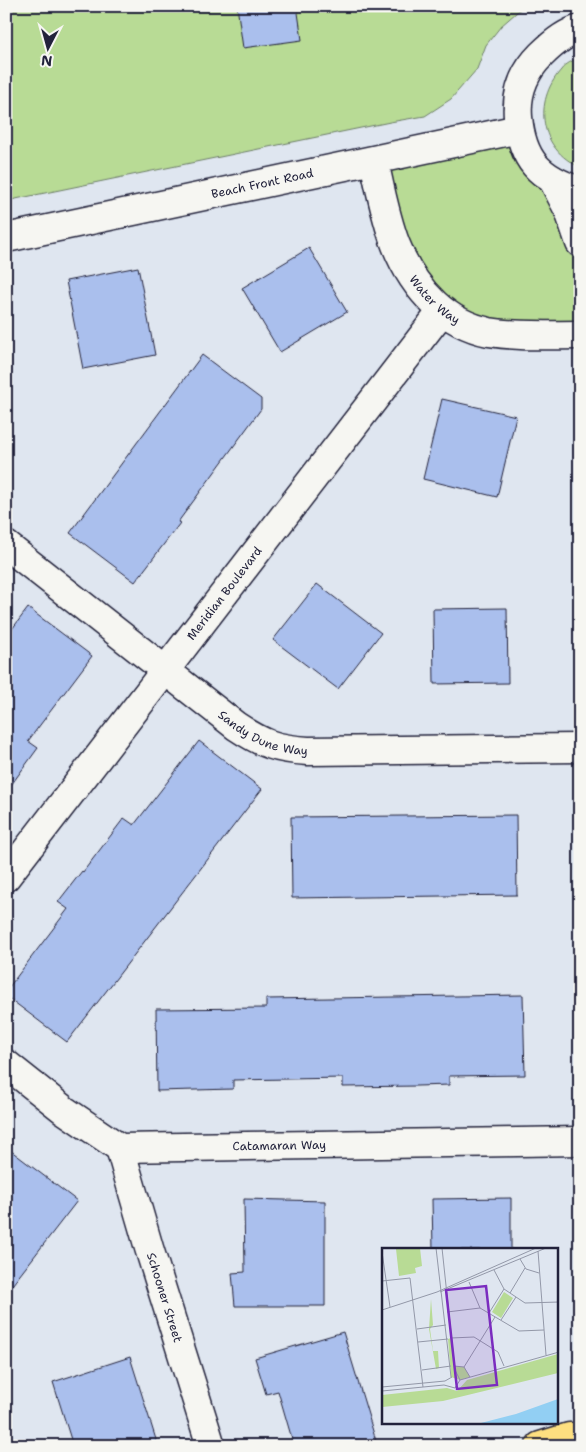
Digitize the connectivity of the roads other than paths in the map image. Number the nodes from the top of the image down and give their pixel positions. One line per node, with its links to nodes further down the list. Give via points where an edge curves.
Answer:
1 (580, 29): 2 (street, via 549,47 527,72 517,99)
2 (519, 129): 3 (street, Beach Front Road); 4 (street, via 526,154)
3 (374, 160): 6 (street, Beach Front Road); 8 (street, Water Way, via 389,228 401,260 420,288)
4 (553, 180): 5 (street); 7 (street)
5 (580, 191)
6 (6, 238)
7 (580, 243)
8 (442, 311): 9 (street, Water Way, via 487,332); 11 (street, Meridian Boulevard)
9 (580, 335)
10 (6, 545): 11 (street, Sandy Dune Way)
11 (166, 669): 12 (street, Sandy Dune Way, via 236,726 276,748 308,752); 13 (street, Meridian Boulevard)
12 (580, 748)
13 (6, 877)
14 (6, 1064): 16 (street, via 64,1110)
15 (580, 1141): 16 (street, Catamaran Way)
16 (120, 1148): 18 (street, Schooner Street)
17 (580, 1437): 19 (main road)
18 (211, 1446)
19 (540, 1446)

